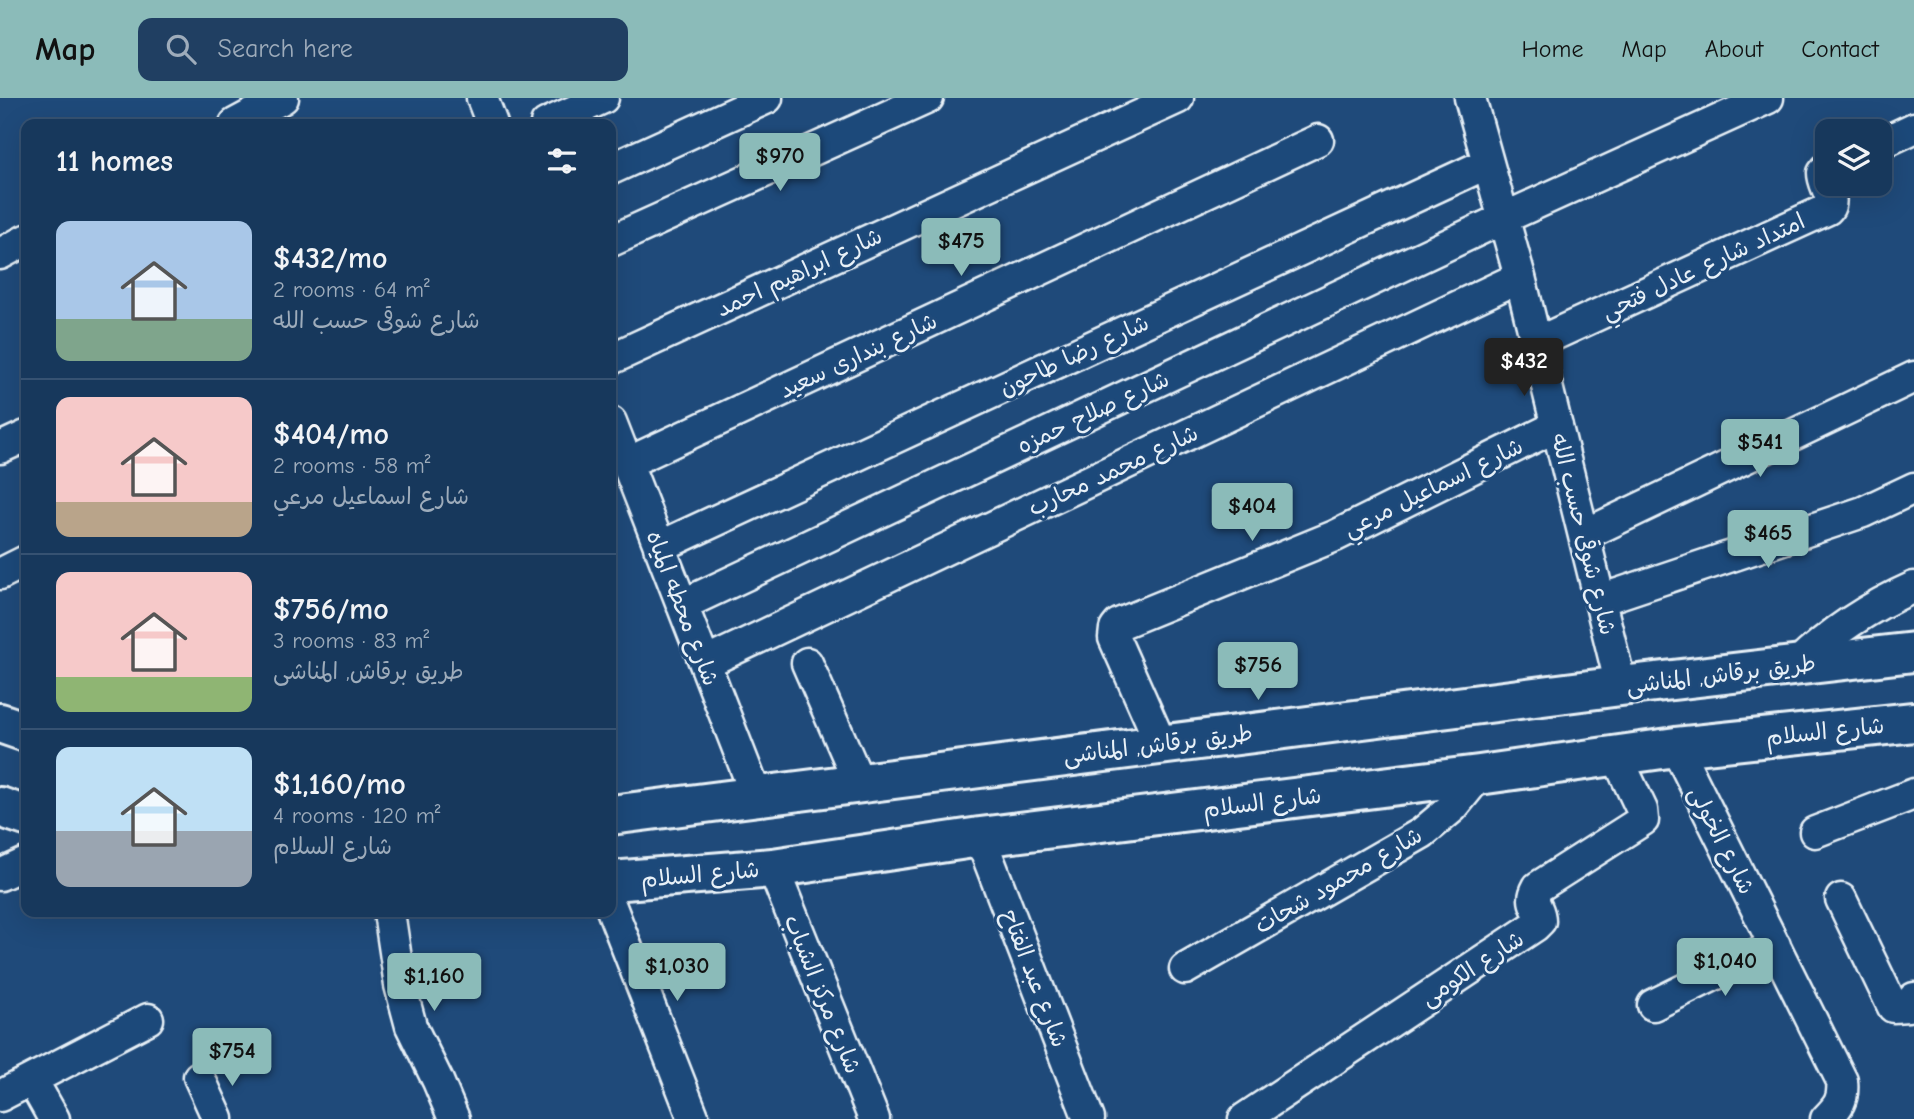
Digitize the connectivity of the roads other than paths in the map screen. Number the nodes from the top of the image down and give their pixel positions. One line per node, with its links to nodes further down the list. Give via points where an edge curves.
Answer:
1 (283, 98): 9 (street)
2 (482, 98): 10 (street)
3 (603, 98): 11 (street)
4 (767, 98): 16 (street)
5 (928, 98): 19 (street)
6 (1178, 98): 24 (street, شارع ابراهيم احمد)
7 (1470, 98): 15 (street, شارع شوقى حسب الله)
8 (1768, 98): 18 (street, شارع صلاح حمزه)
9 (244, 119)
10 (490, 119)
11 (557, 119)
12 (1914, 128): 13 (street)
13 (1892, 138)
14 (1318, 140): 30 (street, شارع بندارى سعيد)
15 (1488, 163): 18 (street, شارع شوقى حسب الله); 33 (street, شارع رضا طاحون)
16 (616, 167)
17 (1830, 196): 23 (street, امتداد شارع عادل فتحي, via 1828,209)
18 (1504, 218): 22 (street, شارع شوقى حسب الله); 38 (street, شارع صلاح حمزه)
19 (616, 239)
20 (21, 243): 21 (street)
21 (0, 254)
22 (1520, 277): 23 (street, شارع شوقى حسب الله); 40 (street, شارع محمد محارب)
23 (1536, 343): 26 (street, شارع شوقى حسب الله)
24 (616, 357)
25 (1914, 377): 32 (street)
26 (1557, 426): 32 (street, شارع شوقى حسب الله); 47 (street, شارع اسماعيل مرعي, via 1335,536 1119,624 1114,638)
27 (21, 438): 29 (street)
28 (616, 443): 30 (street, شارع محطه المياه)
29 (0, 448)
30 (623, 472): 33 (street, شارع محطه المياه)
31 (1914, 488): 37 (street, via 1863,512)
32 (1584, 535): 37 (street, شارع شوقى حسب الله)
33 (659, 547): 38 (street, شارع محطه المياه)
34 (21, 564): 35 (street)
35 (0, 574)
36 (1914, 587): 42 (street, via 1839,628)
37 (1600, 600): 43 (street, شارع شوقى حسب الله)
38 (682, 605): 40 (street, شارع محطه المياه)
39 (1914, 652): 42 (street, طريق برقاش, المناشى)
40 (705, 663): 53 (street, شارع محطه المياه)
41 (807, 663): 51 (street)
42 (1797, 665): 43 (street, طريق برقاش, المناشى)
43 (1621, 686): 47 (street, طريق برقاش, المناشى)
44 (1914, 722): 48 (street, شارع السلام)
45 (0, 723): 46 (street)
46 (21, 730)
47 (1161, 744): 51 (street, طريق برقاش, المناشى)
48 (1676, 747): 49 (street, شارع السلام); 66 (street, شارع الخولى)
49 (1616, 755): 50 (street, شارع السلام); 80 (street, شارع الكومى, via 1643,820 1538,887 1533,903 1540,921 1535,926)
50 (1479, 775): 58 (street, شارع السلام); 67 (street, شارع محمود شحات, via 1453,807 1422,833)
51 (859, 782): 53 (street, طريق برقاش, المناشى)
52 (1914, 794): 57 (street)
53 (756, 795): 56 (street, طريق برقاش, المناشى)
54 (0, 807): 55 (street)
55 (21, 814)
56 (616, 814)
57 (1815, 832)
58 (980, 837): 60 (street, شارع السلام); 79 (street, شارع عبد الفتاح)
59 (21, 866): 61 (street)
60 (773, 868): 62 (street, شارع السلام); 74 (street, شارع مركز الشباب)
61 (0, 876)
62 (616, 881)
63 (1841, 899): 68 (street)
64 (390, 917): 77 (street, via 411,1026)
65 (615, 917): 78 (street)
66 (1774, 945): 69 (street); 81 (street, شارع الخولى, via 1842,1081 1840,1105)
67 (1185, 969)
68 (1903, 1002)
69 (1653, 1005)
70 (148, 1019): 72 (street)
71 (200, 1077): 76 (street)
72 (32, 1080): 73 (street); 75 (street)
73 (0, 1096)
74 (872, 1118)
75 (54, 1119)
76 (218, 1119)
77 (454, 1119)
78 (694, 1119)
79 (1089, 1119)
80 (1244, 1119)
81 (1826, 1119)

